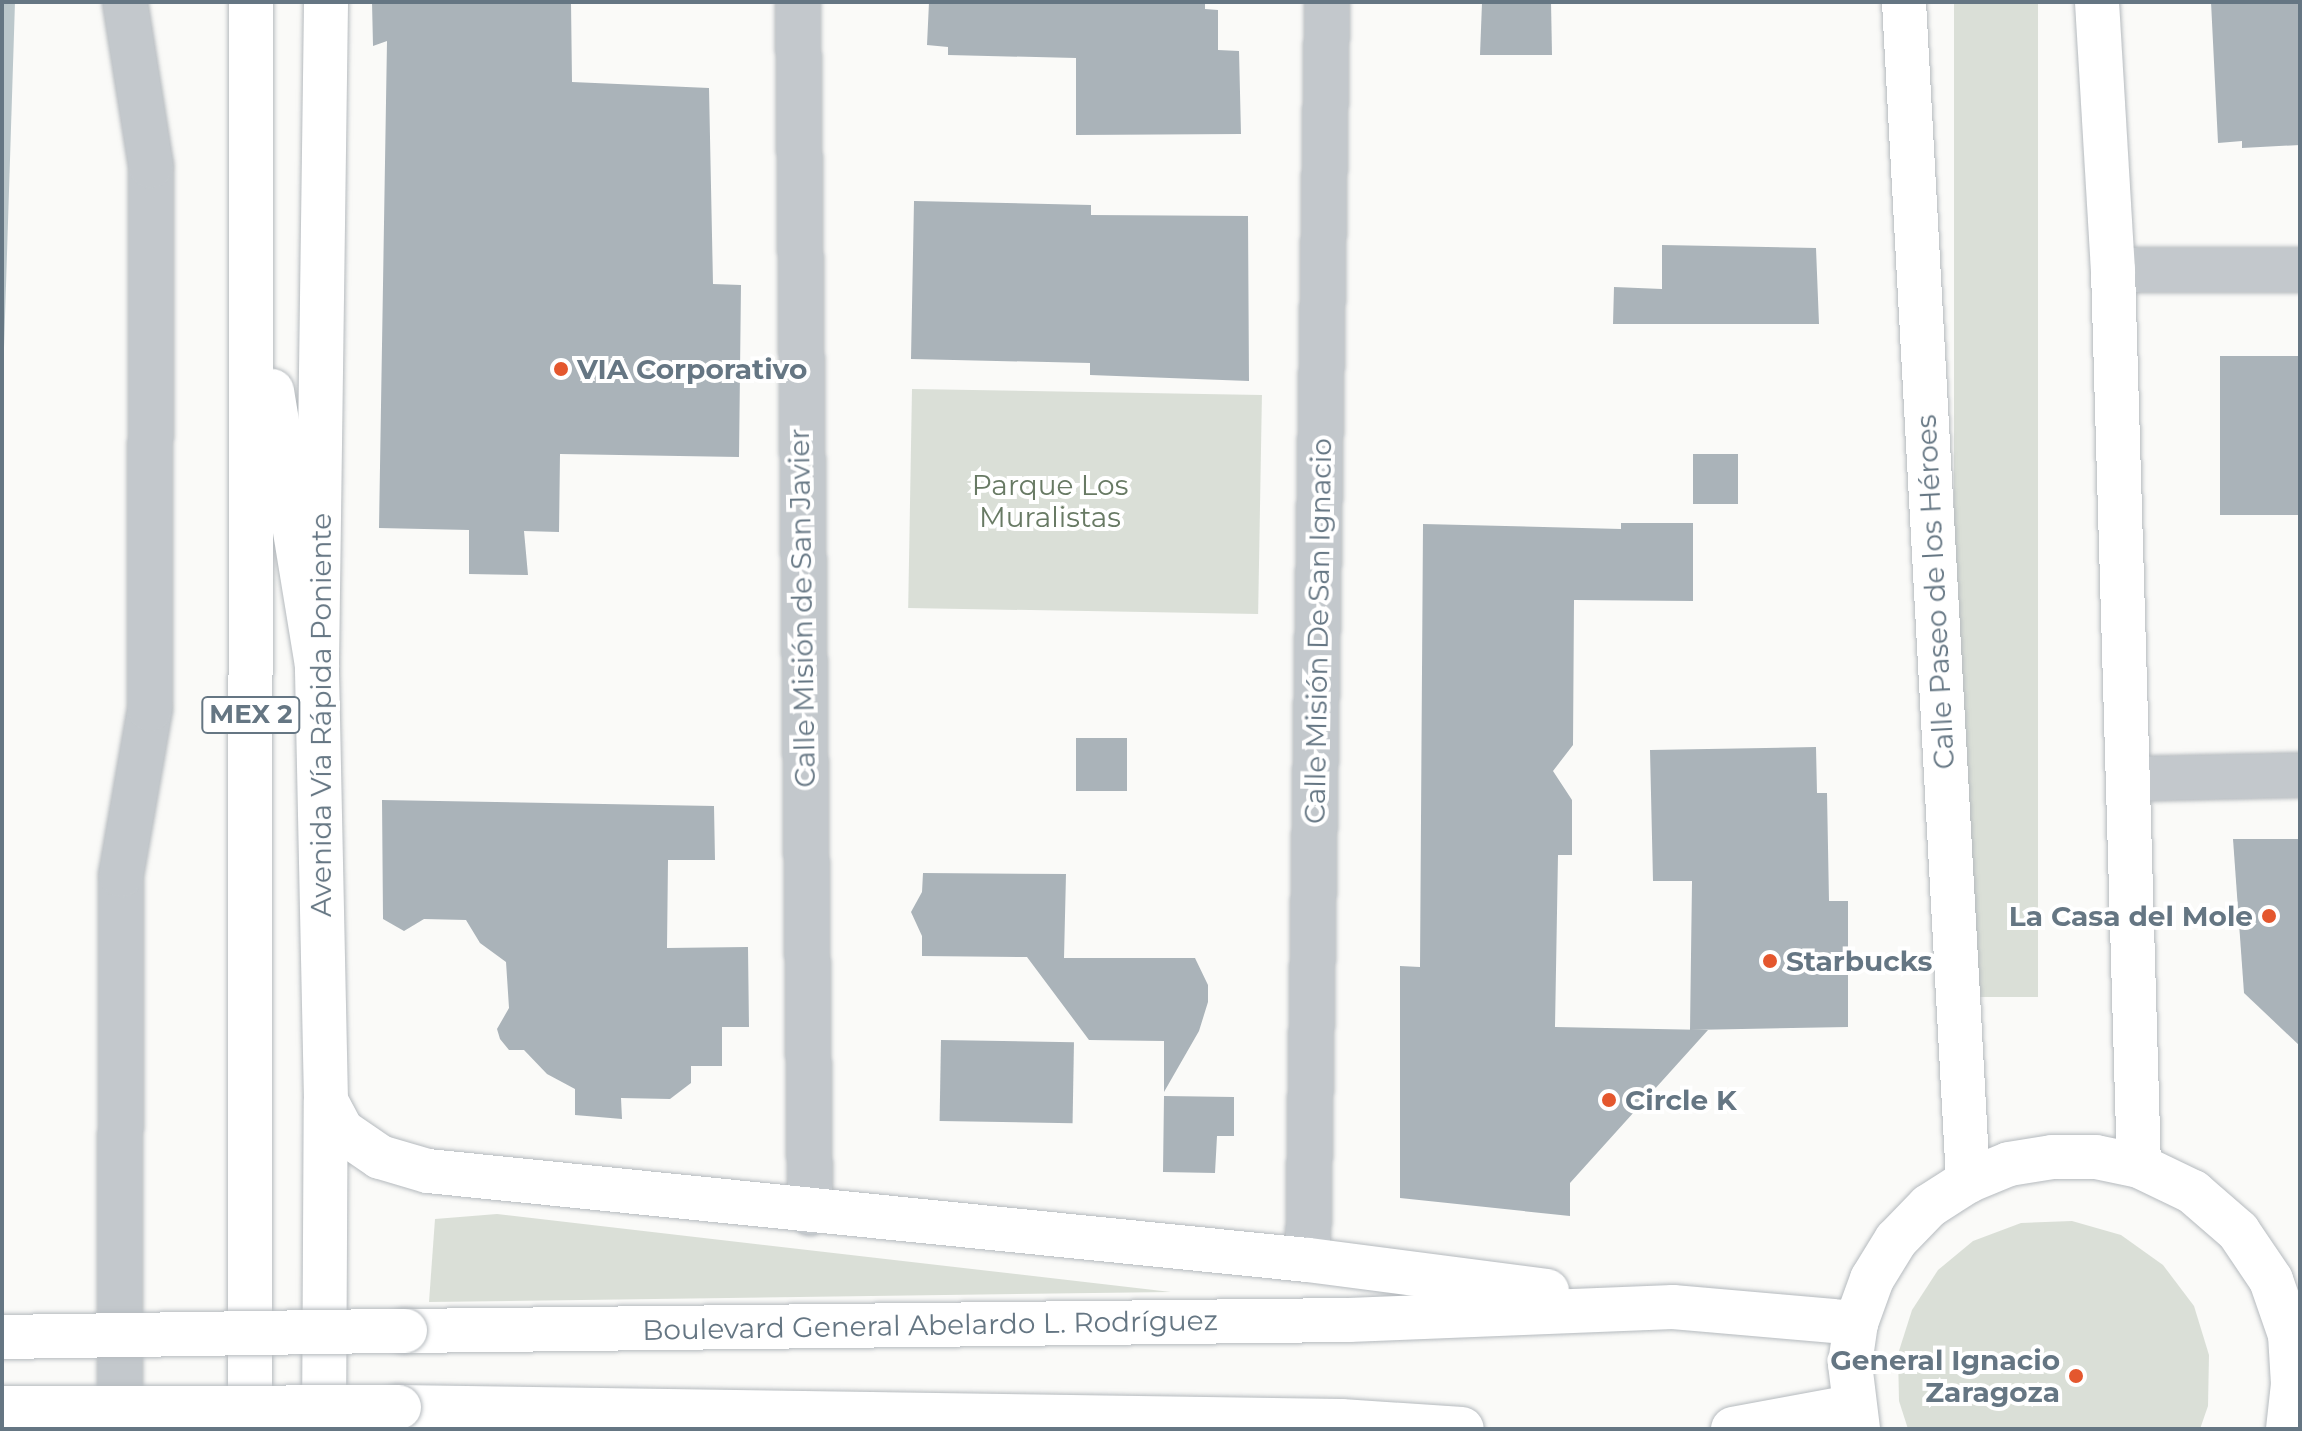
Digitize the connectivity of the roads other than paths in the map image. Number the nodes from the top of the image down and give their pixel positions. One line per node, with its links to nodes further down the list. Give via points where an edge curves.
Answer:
1 (125, 2): 26 (street, via 151,166 150,709 121,875)
2 (251, 2): 8 (main road, MEX 2)
3 (326, 2): 11 (main road, Avenida Vía Rápida Poniente)
4 (798, 2): 17 (street, Calle Misión de San Javier)
5 (1327, 2): 18 (street, Calle Misión De San Ignacio)
6 (1904, 2): 16 (main road, Calle Paseo de los Héroes)
7 (2097, 2): 9 (main road)
8 (251, 263): 11 (main road); 21 (main road, MEX 2)
9 (2113, 270): 10 (street); 13 (main road)
10 (2300, 270)
11 (317, 665): 14 (main road, Avenida Vía Rápida Poniente)
12 (2300, 775): 13 (street)
13 (2129, 779): 15 (main road)
14 (326, 1101): 17 (main road, via 342,1131 380,1157 428,1171); 28 (main road, Avenida Vía Rápida Poniente)
15 (2139, 1166): 16 (main road, via 2096,1157 2052,1157 2009,1164); 22 (main road, via 2193,1192 2238,1231 2271,1280)
16 (1968, 1181): 20 (main road, via 1929,1206 1896,1240 1872,1279)
17 (810, 1213): 18 (main road)
18 (1308, 1260): 19 (main road)
19 (1673, 1307): 20 (main road, Boulevard General Abelardo L. Rodríguez); 21 (main road, Boulevard General Abelardo L. Rodríguez, bridge, via 1349,1320)
20 (1856, 1323): 25 (main road)
21 (250, 1333): 23 (main road, Boulevard General Abelardo L. Rodríguez, bridge); 27 (main road, MEX 2)
22 (2295, 1335): 31 (main road)
23 (2, 1337)
24 (2, 1408): 29 (main road, bridge, via 399,1407 1341,1421)
25 (1855, 1418): 30 (main road)
26 (120, 1429)
27 (250, 1429)
28 (324, 1429)
29 (1462, 1429)
30 (1733, 1429)
31 (2288, 1429)

